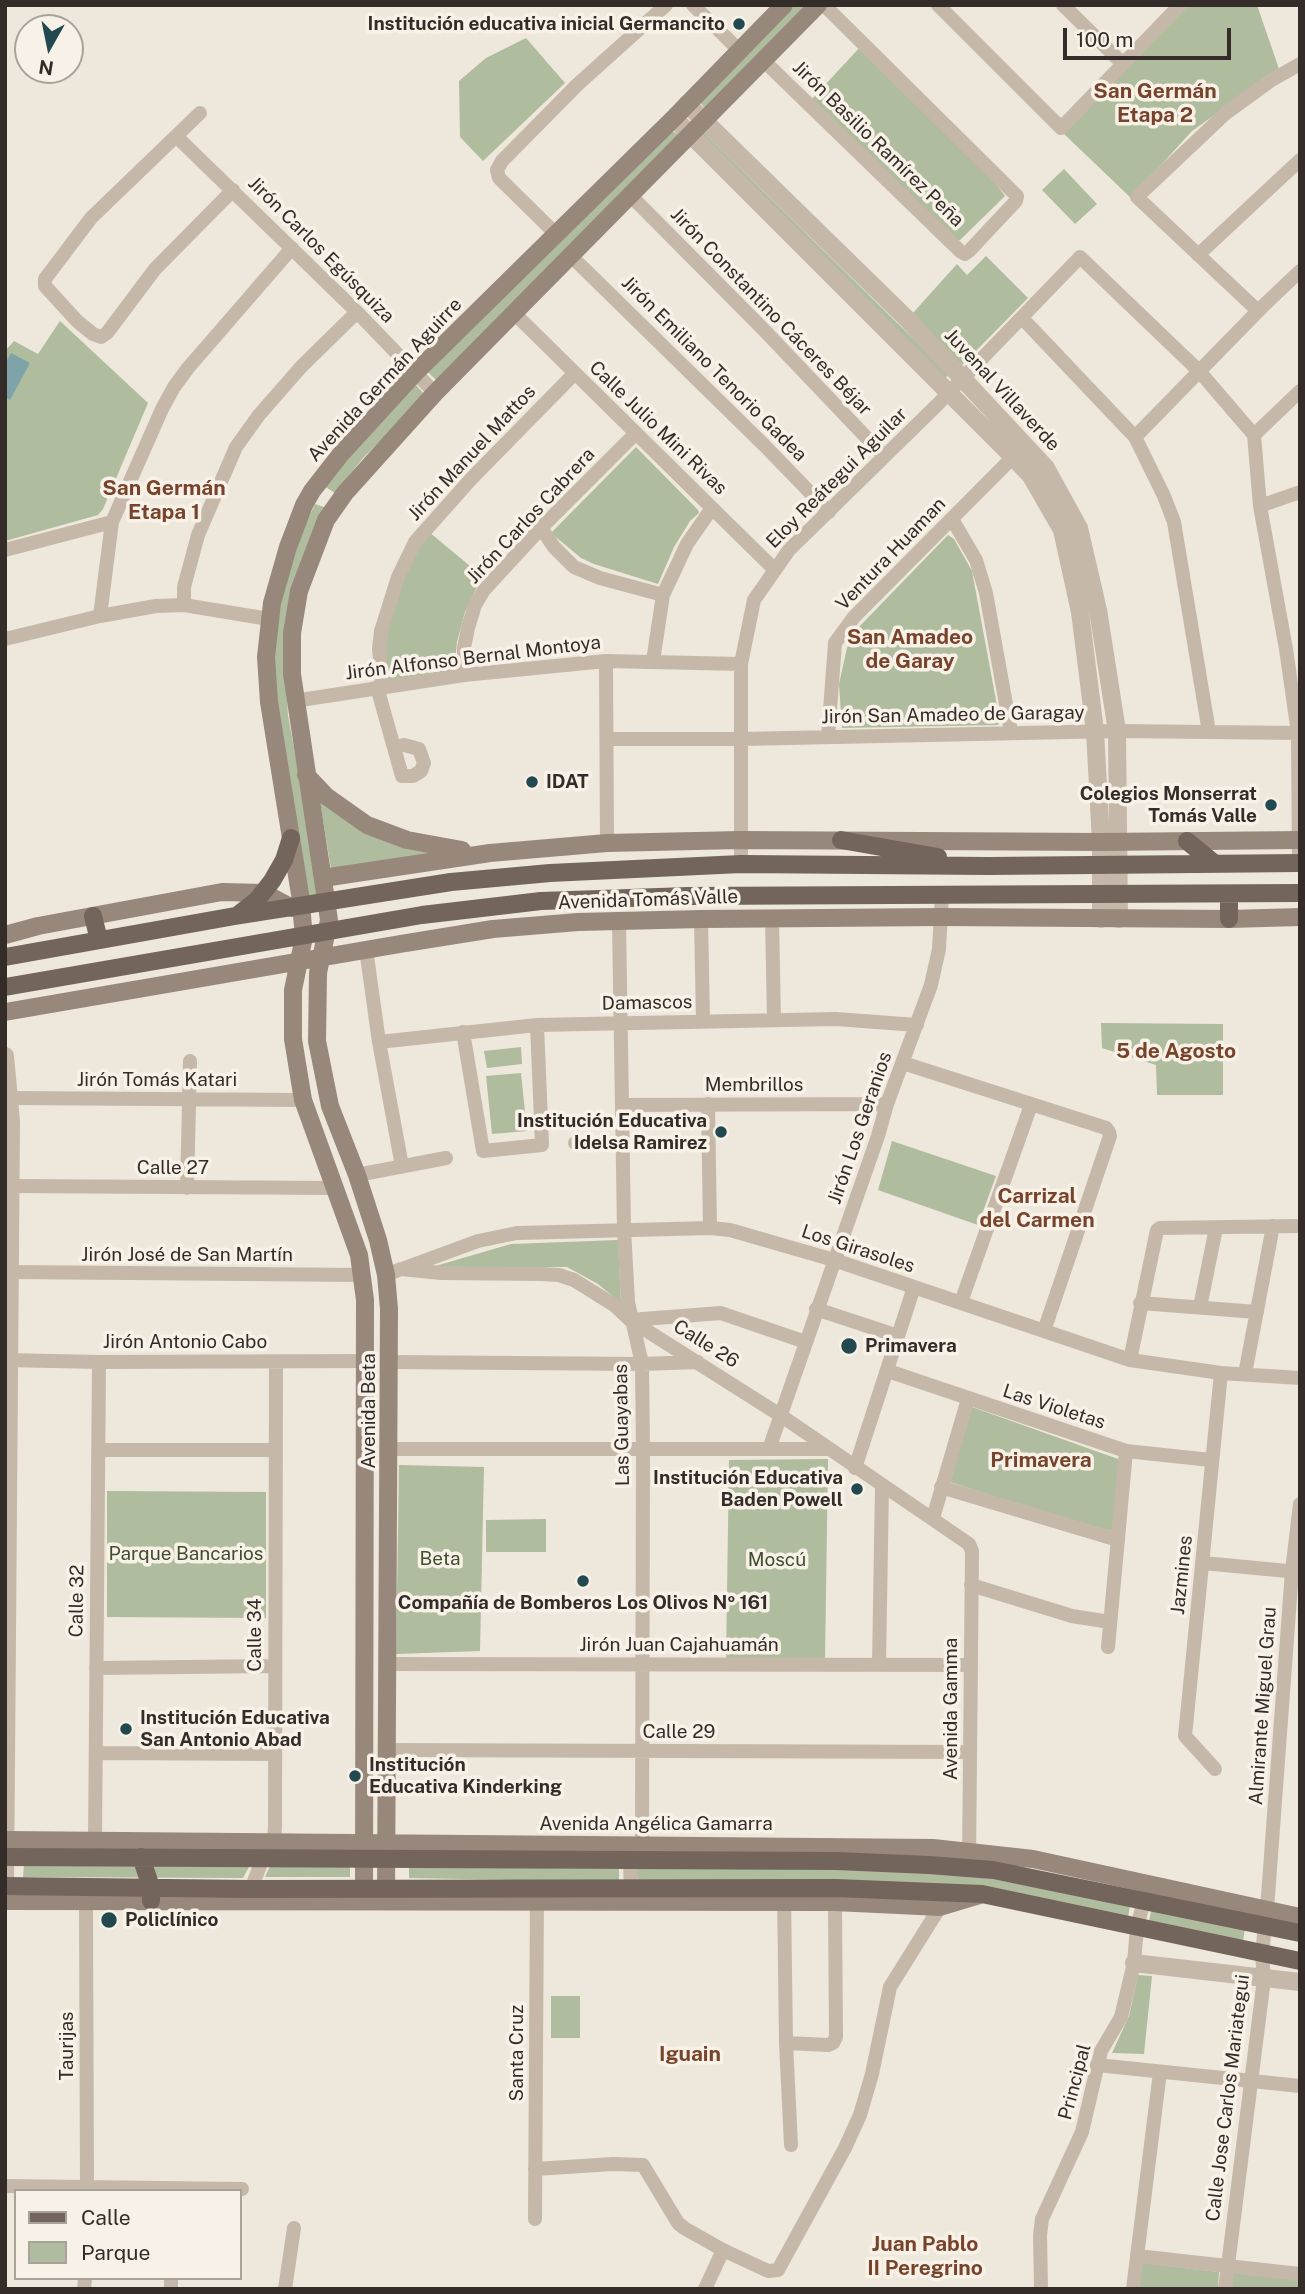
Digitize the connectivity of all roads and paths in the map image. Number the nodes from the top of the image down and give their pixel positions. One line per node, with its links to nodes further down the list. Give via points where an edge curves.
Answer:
1 (666, 5): 22 (street, via 577,85 496,170)
2 (693, 5): 9 (street)
3 (784, 5): 9 (main road, Avenida Germán Aguirre)
4 (818, 5): 10 (main road)
5 (824, 5): 10 (street, Jirón Basilio Ramírez Peña, via 1017,196 965,254)
6 (938, 5): 11 (street, via 1061,128)
7 (1063, 5): 11 (street)
8 (1180, 5): 11 (street)
9 (740, 51): 13 (main road, Avenida Germán Aguirre)
10 (764, 61): 16 (main road)
11 (1123, 64)
12 (1300, 64): 25 (street, via 1226,113 1137,197)
13 (687, 104): 15 (main road, Avenida Germán Aguirre); 16 (street, Juvenal Villaverde)
14 (200, 113): 18 (street)
15 (674, 118): 17 (street, Juvenal Villaverde); 22 (main road, Avenida Germán Aguirre)
16 (705, 121): 17 (main road); 34 (street, Juvenal Villaverde)
17 (691, 134): 21 (main road); 37 (street, Juvenal Villaverde)
18 (177, 137): 20 (street, Jirón Carlos Egúsquiza); 20 (street, via 91,218 45,279 45,286 77,321 93,334 101,337 107,333 155,269)
19 (1300, 160): 25 (street)
20 (233, 190): 23 (street, Jirón Carlos Egúsquiza)
21 (629, 195): 24 (main road); 41 (street, Jirón Constantino Cáceres Béjar)
22 (556, 234): 32 (main road, Avenida Germán Aguirre)
23 (292, 248): 28 (street, Jirón Carlos Egúsquiza); 50 (street, via 174,387)
24 (570, 255): 29 (main road); 48 (street, Jirón Emiliano Tenorio Gadea)
25 (1198, 255): 27 (street)
26 (1300, 271): 27 (street)
27 (1258, 311): 31 (street)
28 (357, 312): 32 (street, Jirón Carlos Egúsquiza); 55 (street, via 302,367 236,447 198,535 184,587)
29 (514, 313): 33 (street, Calle Julio Mini Rivas); 36 (main road)
30 (1022, 317): 31 (street, Eloy Reátegui Aguilar, via 1080,257); 34 (street, Eloy Reátegui Aguilar); 40 (street)
31 (1199, 371): 39 (street); 40 (street)
32 (416, 372): 36 (street, Jirón Carlos Egúsquiza); 43 (main road, Avenida Germán Aguirre)
33 (575, 373): 38 (street, Calle Julio Mini Rivas); 64 (street, Jirón Manuel Mattos, via 415,542 381,631)
34 (962, 378): 37 (street, Eloy Reátegui Aguilar); 67 (street, Juvenal Villaverde, via 1046,468 1079,528 1098,610)
35 (1300, 391): 39 (street)
36 (435, 393): 45 (main road)
37 (948, 393): 41 (street, Eloy Reátegui Aguilar); 42 (street, Juvenal Villaverde)
38 (636, 433): 47 (street, Calle Julio Mini Rivas); 51 (street, Jirón Carlos Cabrera)
39 (1254, 435): 46 (street)
40 (1135, 437): 69 (street, via 1174,522)
41 (884, 456): 48 (street, Eloy Reátegui Aguilar)
42 (1013, 457): 49 (street, Ventura Huaman); 66 (street, Juvenal Villaverde, via 1031,476 1062,530 1080,612)
43 (312, 491): 45 (main road); 57 (main road, Avenida Germán Aguirre, via 288,547)
44 (1300, 492): 46 (street)
45 (337, 506): 65 (main road, via 326,520 299,591 291,653)
46 (1260, 506): 59 (street)
47 (712, 508): 53 (street, Calle Julio Mini Rivas); 54 (street, via 687,544)
48 (829, 512): 53 (street, Eloy Reátegui Aguilar)
49 (952, 519): 68 (street, via 976,560 986,593); 71 (street, Ventura Huaman, via 854,617 835,643)
50 (112, 522): 52 (street); 56 (street)
51 (541, 528): 54 (street, via 574,567); 63 (street, Jirón Carlos Cabrera, via 475,605 464,648)
52 (5, 550)
53 (775, 570): 62 (street, Eloy Reátegui Aguilar, via 754,600)
54 (663, 595): 61 (street)
55 (184, 605): 56 (street); 57 (street)
56 (100, 616): 58 (street)
57 (269, 619): 76 (main road, Avenida Germán Aguirre, via 268,702)
58 (5, 639)
59 (1293, 649): 70 (street)
60 (606, 661): 61 (street, Jirón Alfonso Bernal Montoya); 63 (street, Jirón Alfonso Bernal Montoya); 72 (street)
61 (653, 661): 62 (street, Jirón Alfonso Bernal Montoya)
62 (741, 664): 73 (street, Eloy Reátegui Aguilar)
63 (464, 675): 64 (street, Jirón Alfonso Bernal Montoya)
64 (380, 687): 65 (street, Jirón Alfonso Bernal Montoya); 74 (street, Jirón Manuel Mattos)
65 (294, 701): 75 (main road)
66 (1096, 731): 67 (street, Jirón San Amadeo de Garagay); 68 (street, Jirón San Amadeo de Garagay); 81 (street, Juvenal Villaverde)
67 (1116, 731): 69 (street, Jirón San Amadeo de Garagay); 81 (street, Juvenal Villaverde)
68 (1011, 732): 71 (street, Jirón San Amadeo de Garagay)
69 (1209, 732): 70 (street, Jirón San Amadeo de Garagay)
70 (1299, 733): 79 (street)
71 (828, 737): 73 (street, Jirón San Amadeo de Garagay)
72 (607, 739): 73 (street, Jirón San Amadeo de Garagay); 82 (street)
73 (741, 739): 77 (street, Eloy Reátegui Aguilar)
74 (394, 747)
75 (306, 775): 83 (main road, via 326,796 367,825 407,841); 89 (main road)
76 (291, 838): 90 (main road); 96 (main road, Avenida Germán Aguirre)
77 (740, 840): 78 (main road); 82 (main road); 85 (street, Eloy Reátegui Aguilar)
78 (841, 840): 81 (main road); 88 (main road)
79 (1299, 840): 80 (main road); 84 (street)
80 (1186, 841): 81 (main road); 86 (main road)
81 (1110, 842): 87 (street, Juvenal Villaverde)
82 (607, 843): 83 (main road)
83 (490, 853): 89 (main road)
84 (1299, 863): 86 (main road, Avenida Tomás Valle)
85 (741, 864): 88 (main road, Avenida Tomás Valle); 95 (main road, Avenida Tomás Valle, via 491,878)
86 (1215, 864): 87 (main road, Avenida Tomás Valle)
87 (1110, 865): 88 (main road, Avenida Tomás Valle); 92 (street, Juvenal Villaverde)
88 (989, 866)
89 (323, 878): 95 (main road)
90 (264, 893): 96 (main road); 97 (main road, via 222,892); 98 (main road)
91 (1300, 893): 93 (main road, Avenida Tomás Valle)
92 (1110, 894): 93 (main road, Avenida Tomás Valle); 94 (main road, Avenida Tomás Valle); 103 (street, Juvenal Villaverde)
93 (1229, 894): 104 (main road)
94 (942, 895): 99 (street, Jirón Los Geranios); 106 (main road, Avenida Tomás Valle, via 541,901)
95 (328, 903): 96 (main road, Avenida Tomás Valle); 106 (main road)
96 (297, 908): 98 (main road, Avenida Tomás Valle); 108 (main road, Avenida Germán Aguirre)
97 (93, 916): 107 (main road); 109 (main road)
98 (235, 916): 109 (main road, Avenida Tomás Valle)
99 (941, 917): 101 (main road, Avenida Tomás Valle); 103 (main road, Avenida Tomás Valle); 120 (street, Jirón Los Geranios, via 936,966)
100 (1300, 917): 104 (main road, Avenida Tomás Valle)
101 (772, 918): 102 (main road, Avenida Tomás Valle); 116 (street)
102 (701, 919): 105 (main road, Avenida Tomás Valle); 117 (street)
103 (1110, 919): 104 (main road, Avenida Tomás Valle)
104 (1230, 919)
105 (619, 922): 110 (main road, Avenida Tomás Valle, via 493,929); 118 (street, Las Guayabas)
106 (328, 932): 108 (main road, Avenida Tomás Valle); 112 (main road, Avenida Beta)
107 (5, 935)
108 (304, 937): 113 (main road, Avenida Beta); 114 (main road, Avenida Tomás Valle)
109 (99, 940): 111 (main road, Avenida Tomás Valle)
110 (366, 949): 112 (main road, Avenida Tomás Valle); 122 (street)
111 (5, 957)
112 (320, 957): 113 (main road, Avenida Tomás Valle); 137 (main road, Avenida Beta, via 318,1049 330,1106)
113 (299, 960): 115 (main road, Avenida Tomás Valle); 128 (main road, Avenida Beta, via 292,1013)
114 (5, 987)
115 (5, 1012)
116 (774, 1020): 117 (street, Damascos); 120 (street, Damascos)
117 (703, 1021): 118 (street, Damascos)
118 (621, 1023): 119 (street, Damascos); 131 (street, Las Guayabas)
119 (537, 1025): 121 (street, Damascos); 121 (street, via 542,1145 483,1151)
120 (917, 1025): 125 (street, Jirón Los Geranios)
121 (463, 1032): 122 (street, Damascos)
122 (379, 1042): 136 (street)
123 (5, 1056): 126 (street)
124 (190, 1061): 127 (street)
125 (904, 1063): 130 (street, Jirón Los Geranios); 132 (street)
126 (10, 1098): 127 (street, Jirón Tomás Katari); 138 (street)
127 (189, 1100): 128 (street, Jirón Tomás Katari); 139 (street)
128 (303, 1100): 140 (main road, Avenida Beta)
129 (708, 1104): 130 (street, Membrillos); 131 (street, Membrillos); 143 (street)
130 (887, 1104): 146 (street, Jirón Los Geranios)
131 (622, 1105): 134 (street, Las Guayabas)
132 (1031, 1105): 151 (street); 157 (street, via 1106,1128 1110,1136)
133 (575, 1143): 134 (street)
134 (623, 1143): 145 (street, Las Guayabas)
135 (446, 1158): 136 (street)
136 (402, 1166): 137 (street)
137 (357, 1175): 148 (main road, Avenida Beta)
138 (10, 1186): 139 (street, Calle 27); 147 (street)
139 (187, 1188): 140 (street, Calle 27)
140 (336, 1188): 149 (main road, Avenida Beta)
141 (1273, 1226): 142 (street); 144 (street); 155 (street)
142 (1300, 1226)
143 (710, 1228): 145 (street, Los Girasoles); 146 (street, Los Girasoles)
144 (1216, 1228): 152 (street, via 1157,1230); 153 (street)
145 (624, 1229): 148 (street, Los Girasoles, via 498,1236); 156 (street, Las Guayabas)
146 (834, 1260): 150 (street, Los Girasoles); 154 (street, Jirón Los Geranios)
147 (10, 1272): 149 (street, Jirón José de San Martín); 160 (street)
148 (393, 1272): 156 (street, Calle 26, via 559,1275 591,1290); 165 (main road, Avenida Beta)
149 (363, 1275): 162 (main road, Avenida Beta)
150 (914, 1287): 151 (street, Los Girasoles); 158 (street)
151 (961, 1302): 157 (street, Los Girasoles)
152 (1140, 1303): 153 (street); 161 (street)
153 (1200, 1307): 155 (street)
154 (816, 1309): 158 (street); 159 (street, Jirón Los Geranios)
155 (1257, 1312): 170 (street)
156 (630, 1320): 159 (street, via 721,1313); 166 (street, Calle 26); 167 (street, Las Guayabas)
157 (1044, 1331): 161 (street, Los Girasoles)
158 (898, 1336): 168 (street)
159 (806, 1342): 173 (street, Jirón Los Geranios)
160 (7, 1360): 163 (street, Jirón Antonio Cabo); 213 (street)
161 (1130, 1360): 169 (street, Los Girasoles)
162 (365, 1361): 164 (street, Jirón Antonio Cabo); 191 (main road, Avenida Beta)
163 (99, 1362): 164 (street, Jirón Antonio Cabo); 177 (street, Calle 32)
164 (276, 1362): 178 (street, Calle 34)
165 (391, 1362): 167 (street); 174 (main road, Avenida Beta)
166 (699, 1362): 167 (street); 173 (street, Calle 26)
167 (642, 1364): 179 (street, Las Guayabas)
168 (888, 1371): 172 (street, Las Violetas); 182 (street)
169 (1221, 1374): 170 (street, Los Girasoles); 181 (street, Jazmines)
170 (1245, 1374): 171 (street, Los Girasoles)
171 (1300, 1378)
172 (968, 1399): 180 (street, Las Violetas); 184 (street)
173 (780, 1415): 175 (street, Jirón Los Geranios); 176 (street, Calle 26)
174 (390, 1449): 179 (street); 190 (main road, Avenida Beta)
175 (769, 1449): 176 (street); 179 (street)
176 (829, 1449): 182 (street, Calle 26)
177 (99, 1450): 178 (street); 201 (street, Calle 32)
178 (274, 1450): 197 (street, Calle 34)
179 (643, 1451): 198 (street, Las Guayabas)
180 (1126, 1451): 181 (street, Las Violetas); 187 (street)
181 (1211, 1460): 189 (street, Jazmines)
182 (855, 1468): 183 (street, Calle 26)
183 (882, 1486): 186 (street, Calle 26); 199 (street)
184 (941, 1487): 186 (street); 187 (street)
185 (1300, 1504): 192 (street, Almirante Miguel Grau)
186 (933, 1518): 188 (street, Calle 26)
187 (1118, 1540): 194 (street)
188 (972, 1551): 193 (street, Avenida Gamma)
189 (1203, 1563): 192 (street); 207 (street, Jazmines, via 1185,1736)
190 (389, 1564): 191 (main road); 196 (main road, Avenida Beta)
191 (365, 1565): 209 (main road, Avenida Beta)
192 (1296, 1571): 234 (street, Almirante Miguel Grau)
193 (971, 1585): 194 (street, via 1072,1616); 200 (street, Avenida Gamma)
194 (1110, 1622): 195 (street)
195 (1108, 1647)
196 (388, 1664): 198 (street, Jirón Juan Cajahuamán); 202 (main road, Avenida Beta)
197 (274, 1665): 201 (street); 206 (street, Calle 34)
198 (642, 1665): 199 (street, Jirón Juan Cajahuamán); 203 (street, Las Guayabas)
199 (879, 1665): 200 (street, Jirón Juan Cajahuamán)
200 (969, 1665): 204 (street, Avenida Gamma)
201 (96, 1668): 205 (street, Calle 32)
202 (388, 1750): 203 (street, Calle 29); 208 (main road, Avenida Beta)
203 (642, 1751): 204 (street, Calle 29); 212 (street, Las Guayabas)
204 (970, 1752): 218 (street, Avenida Gamma)
205 (97, 1753): 206 (street); 210 (street, Calle 32)
206 (274, 1755): 211 (street, Calle 34)
207 (1215, 1769)
208 (387, 1792): 209 (main road); 215 (main road, Avenida Beta)
209 (365, 1793): 214 (main road, Avenida Beta)
210 (96, 1840): 211 (main road, Avenida Angélica Gamarra); 213 (main road, Avenida Angélica Gamarra)
211 (274, 1842): 214 (main road, Avenida Angélica Gamarra); 217 (street)
212 (642, 1845): 215 (main road, Avenida Angélica Gamarra); 218 (main road, Avenida Angélica Gamarra, via 817,1845); 219 (street)
213 (6, 1848): 216 (main road, Avenida Angélica Gamarra); 220 (street)
214 (365, 1851): 215 (main road, Avenida Angélica Gamarra); 217 (main road, Avenida Angélica Gamarra); 225 (main road, Avenida Beta)
215 (387, 1851): 219 (main road, Avenida Angélica Gamarra); 226 (main road, Avenida Beta)
216 (141, 1857): 217 (main road, Avenida Angélica Gamarra); 222 (main road)
217 (263, 1858): 224 (street)
218 (969, 1859): 219 (main road, Avenida Angélica Gamarra); 221 (main road, Avenida Angélica Gamarra)
219 (630, 1860): 228 (street)
220 (6, 1890): 222 (main road); 230 (main road)
221 (1146, 1892): 234 (main road, Avenida Angélica Gamarra); 235 (street, Principal)
222 (151, 1894): 224 (main road); 230 (main road)
223 (982, 1894): 229 (main road); 232 (main road); 235 (main road)
224 (251, 1895): 225 (main road)
225 (364, 1895): 226 (main road)
226 (386, 1895): 227 (main road)
227 (537, 1895): 228 (main road); 248 (street, Santa Cruz)
228 (631, 1895): 229 (main road)
229 (784, 1895): 231 (main road); 242 (street)
230 (86, 1901): 250 (street, Taurijas)
231 (835, 1902): 232 (main road); 242 (street, via 834,2043)
232 (940, 1907): 253 (street, via 890,1987 866,2095 845,2148 778,2270)
233 (1300, 1917): 234 (main road, Avenida Angélica Gamarra)
234 (1266, 1919): 236 (main road, Avenida Angélica Gamarra); 237 (street, Calle Jose Carlos Mariategui)
235 (1137, 1927): 237 (main road); 239 (street, Principal)
236 (1300, 1933)
237 (1262, 1955): 238 (main road); 240 (street, Calle Jose Carlos Mariategui)
238 (1300, 1961)
239 (1134, 1963): 240 (street); 243 (street, Principal, via 1121,2017)
240 (1264, 1979): 241 (street); 245 (street, Calle Jose Carlos Mariategui)
241 (1300, 1982)
242 (786, 2043): 247 (street)
243 (1097, 2065): 244 (street); 259 (street, Principal, via 1082,2132 1042,2219)
244 (1160, 2072): 245 (street); 254 (street)
245 (1252, 2081): 246 (street); 255 (street, Calle Jose Carlos Mariategui)
246 (1300, 2085)
247 (791, 2145)
248 (535, 2169): 251 (street, Santa Cruz); 253 (street, via 643,2165 678,2223)
249 (5, 2186): 250 (street)
250 (87, 2189)
251 (535, 2219)
252 (294, 2228): 257 (street)
253 (723, 2250): 258 (street)
254 (1137, 2256): 255 (street); 260 (street)
255 (1228, 2265): 256 (street); 261 (street, Calle Jose Carlos Mariategui)
256 (1300, 2274)
257 (285, 2289)
258 (705, 2289)
259 (1041, 2289)
260 (1133, 2289)
261 (1225, 2289)

